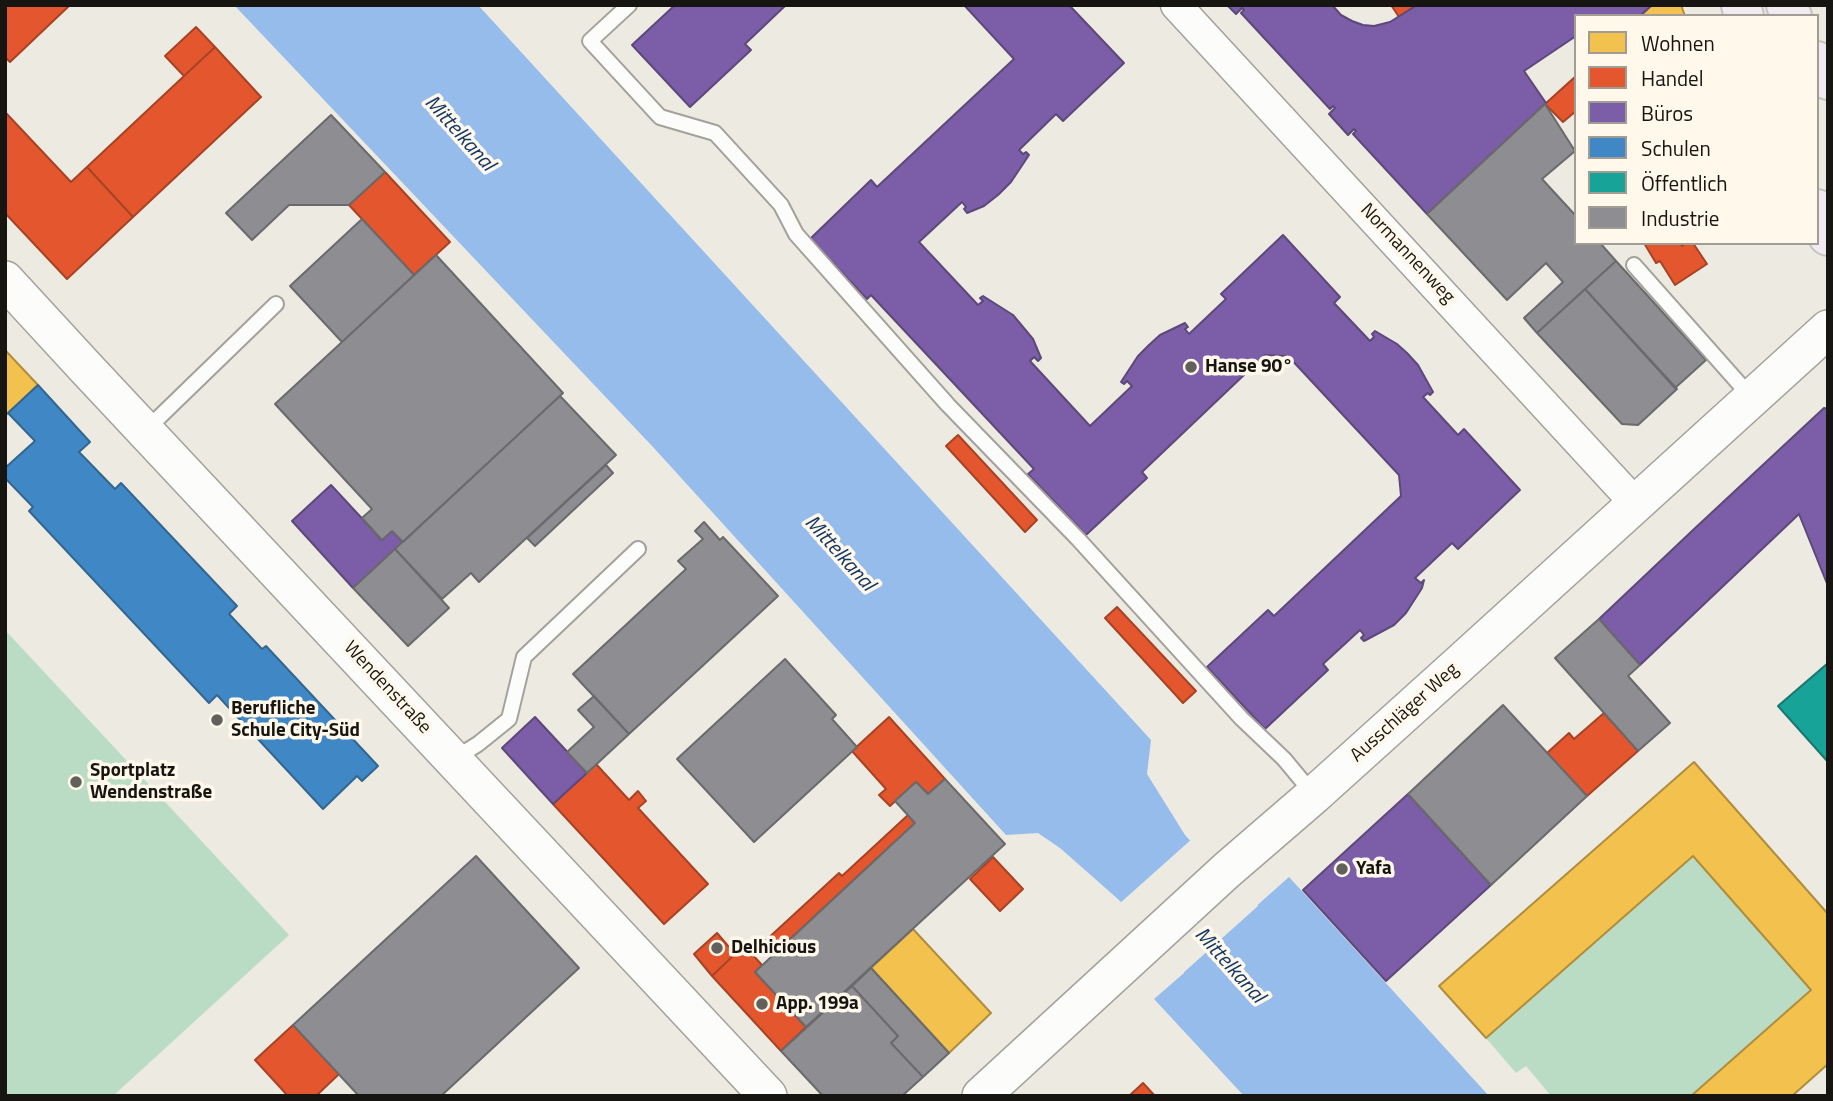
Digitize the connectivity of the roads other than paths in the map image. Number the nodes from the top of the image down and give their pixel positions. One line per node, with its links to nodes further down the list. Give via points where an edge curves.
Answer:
1 (629, 5): 16 (lane, via 590,40 660,117 715,133 781,205 796,234 948,405)
2 (1175, 5): 13 (street, Normannenweg)
3 (1819, 64): 4 (main road)
4 (1828, 80)
5 (1819, 214): 6 (main road)
6 (1828, 236)
7 (1634, 265): 11 (lane)
8 (5, 280): 12 (street, Wendenstraße)
9 (276, 304): 12 (lane)
10 (1828, 328): 11 (street, Ausschläger Weg)
11 (1752, 398): 13 (street, Ausschläger Weg)
12 (145, 430): 15 (street, Wendenstraße)
13 (1636, 504): 16 (street, Ausschläger Weg)
14 (638, 549): 15 (lane, via 524,657 509,719)
15 (454, 760): 17 (street, Wendenstraße)
16 (1314, 795): 18 (street, Ausschläger Weg)
17 (768, 1096)
18 (981, 1096)

